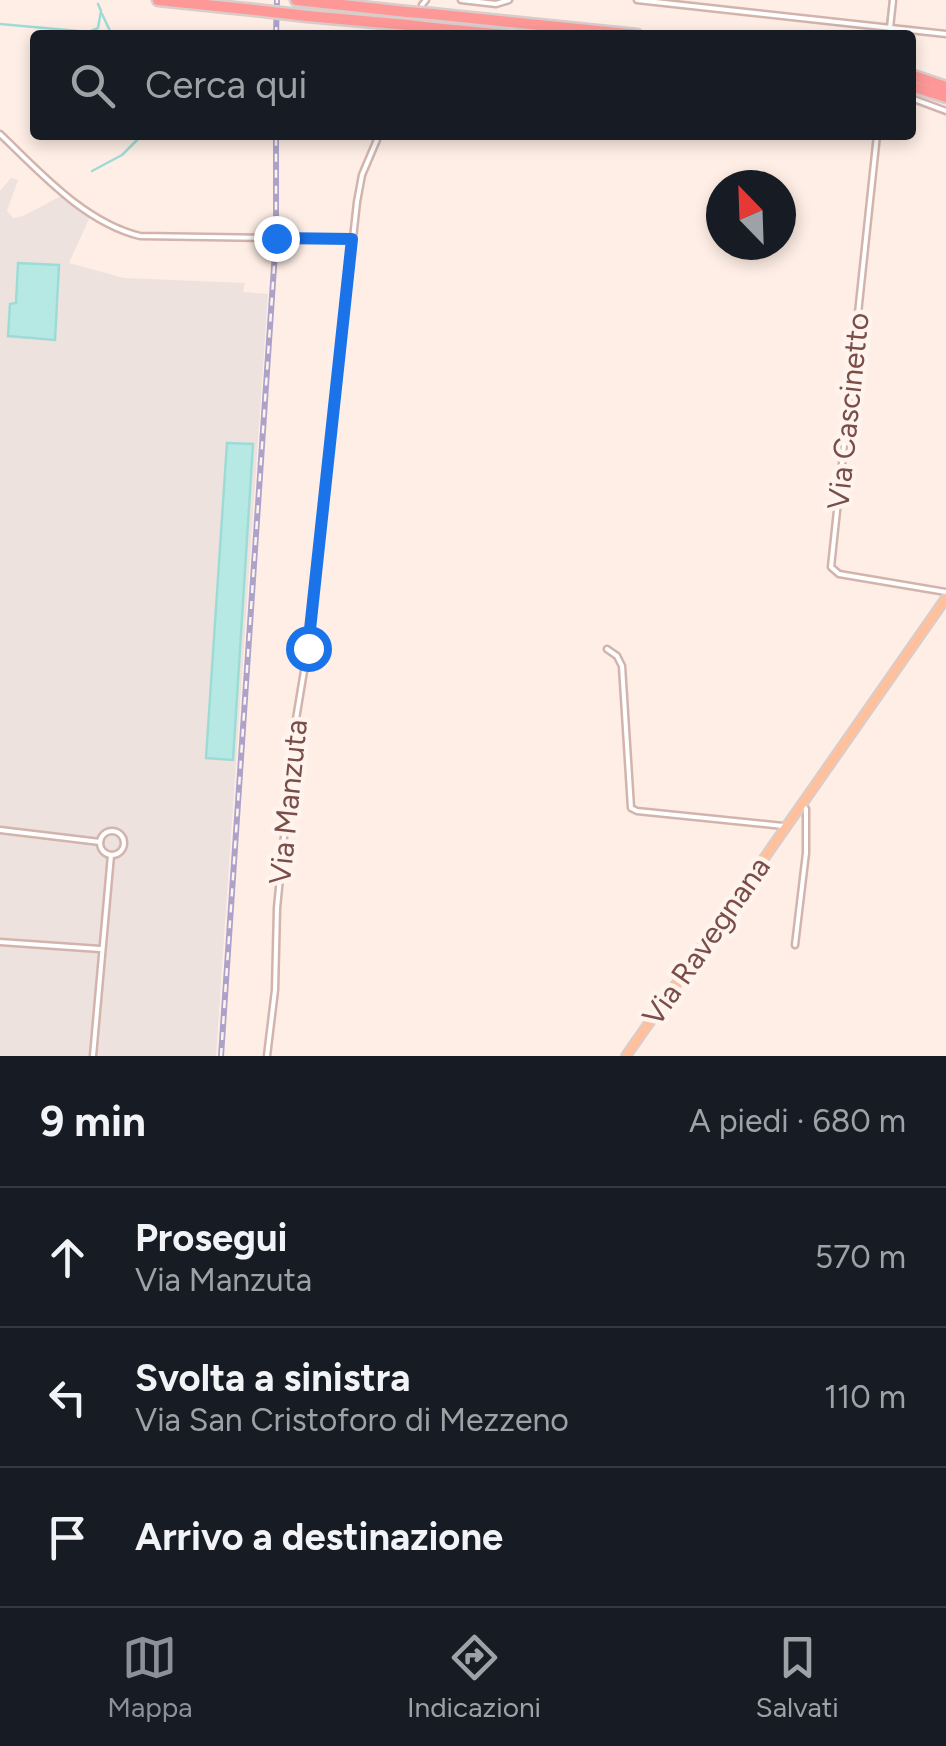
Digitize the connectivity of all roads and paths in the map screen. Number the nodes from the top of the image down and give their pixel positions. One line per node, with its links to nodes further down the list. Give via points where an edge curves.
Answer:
1 (158, 0): 11 (highway, bridge)
2 (296, 0): 8 (highway)
3 (426, 0): 10 (street)
4 (461, 0): 5 (street)
5 (509, 0)
6 (637, 0): 9 (street)
7 (893, 0): 9 (street)
8 (307, 1): 12 (highway, bridge)
9 (890, 28): 13 (street)
10 (420, 30)
11 (455, 30)
12 (588, 30)
13 (909, 30)
14 (916, 31): 15 (street)
15 (946, 34)
16 (916, 77): 17 (highway)
17 (946, 87)
18 (916, 88): 19 (highway)
19 (946, 98)
20 (916, 100): 21 (street)
21 (946, 111)
22 (0, 134): 25 (street, via 80,207 124,232)
23 (377, 140): 25 (street, Via Manzuta, via 358,189)
24 (876, 140): 26 (street, Via Cascinetto, via 831,567)
25 (352, 239): 37 (street, Via Manzuta, via 295,726)
26 (946, 595): 28 (main road, Via Ravegnana)
27 (607, 649): 29 (street, Via Ravegnana, via 622,666 631,808)
28 (802, 804): 29 (main road, Via Ravegnana); 34 (street, Via Ravegnana, via 806,853)
29 (786, 826): 38 (main road, Via Ravegnana)
30 (0, 830): 31 (street)
31 (100, 842): 32 (street); 32 (street, via 110,830 121,834 123,848)
32 (111, 855): 35 (street)
33 (0, 942): 35 (street)
34 (795, 945)
35 (102, 950): 36 (street)
36 (93, 1056)
37 (268, 1056)
38 (626, 1056)

